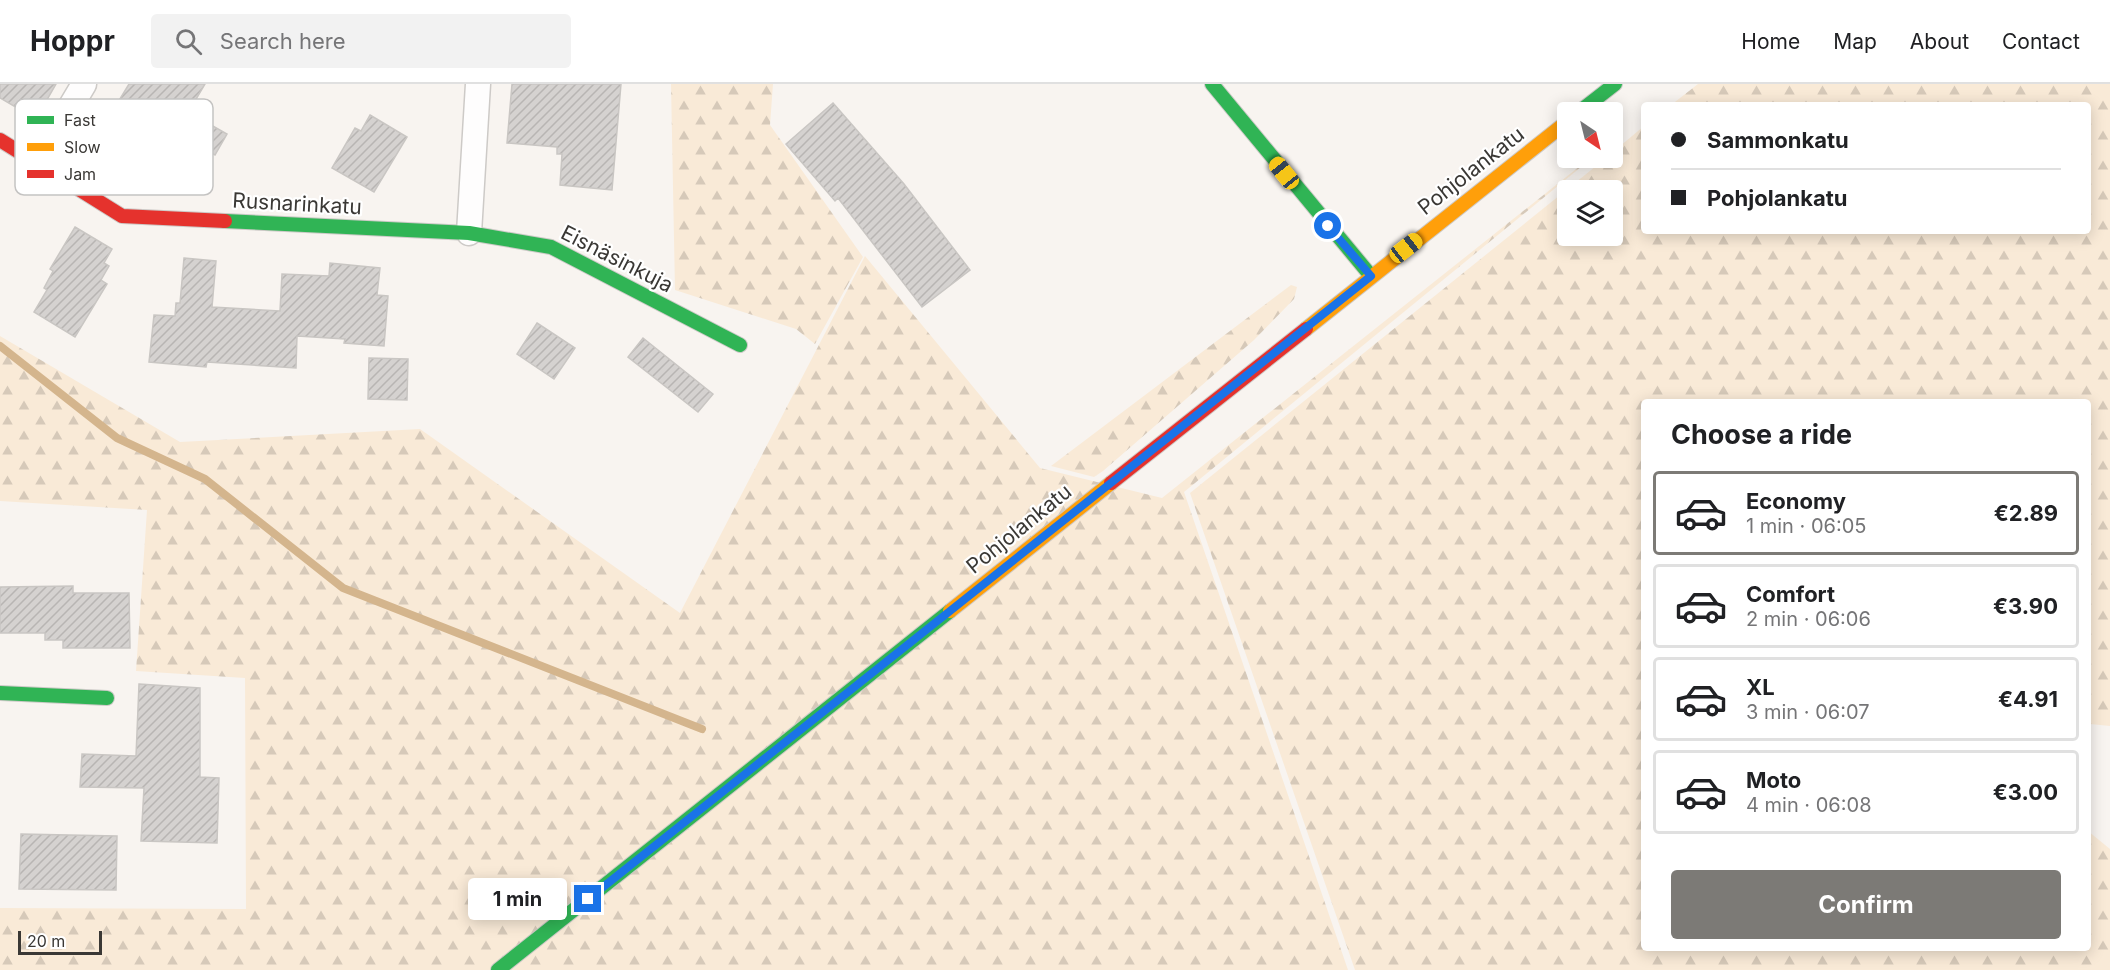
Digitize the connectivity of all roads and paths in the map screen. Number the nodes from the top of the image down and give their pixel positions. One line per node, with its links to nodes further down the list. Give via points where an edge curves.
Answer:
1 (84, 84): 5 (street)
2 (478, 84): 11 (street)
3 (1212, 84): 12 (main road)
4 (1615, 84): 6 (main road)
5 (75, 99)
6 (1592, 102)
7 (1557, 130): 12 (main road, Pohjolankatu)
8 (0, 141): 9 (main road, Rusnarinkatu)
9 (15, 150)
10 (88, 195): 11 (main road, Rusnarinkatu, via 122,216)
11 (469, 233): 13 (main road, Eisnäsinkuja, via 551,247)
12 (1371, 276): 16 (main road, Pohjolankatu)
13 (740, 345)
14 (0, 693): 15 (main road)
15 (107, 698)
16 (498, 970)

